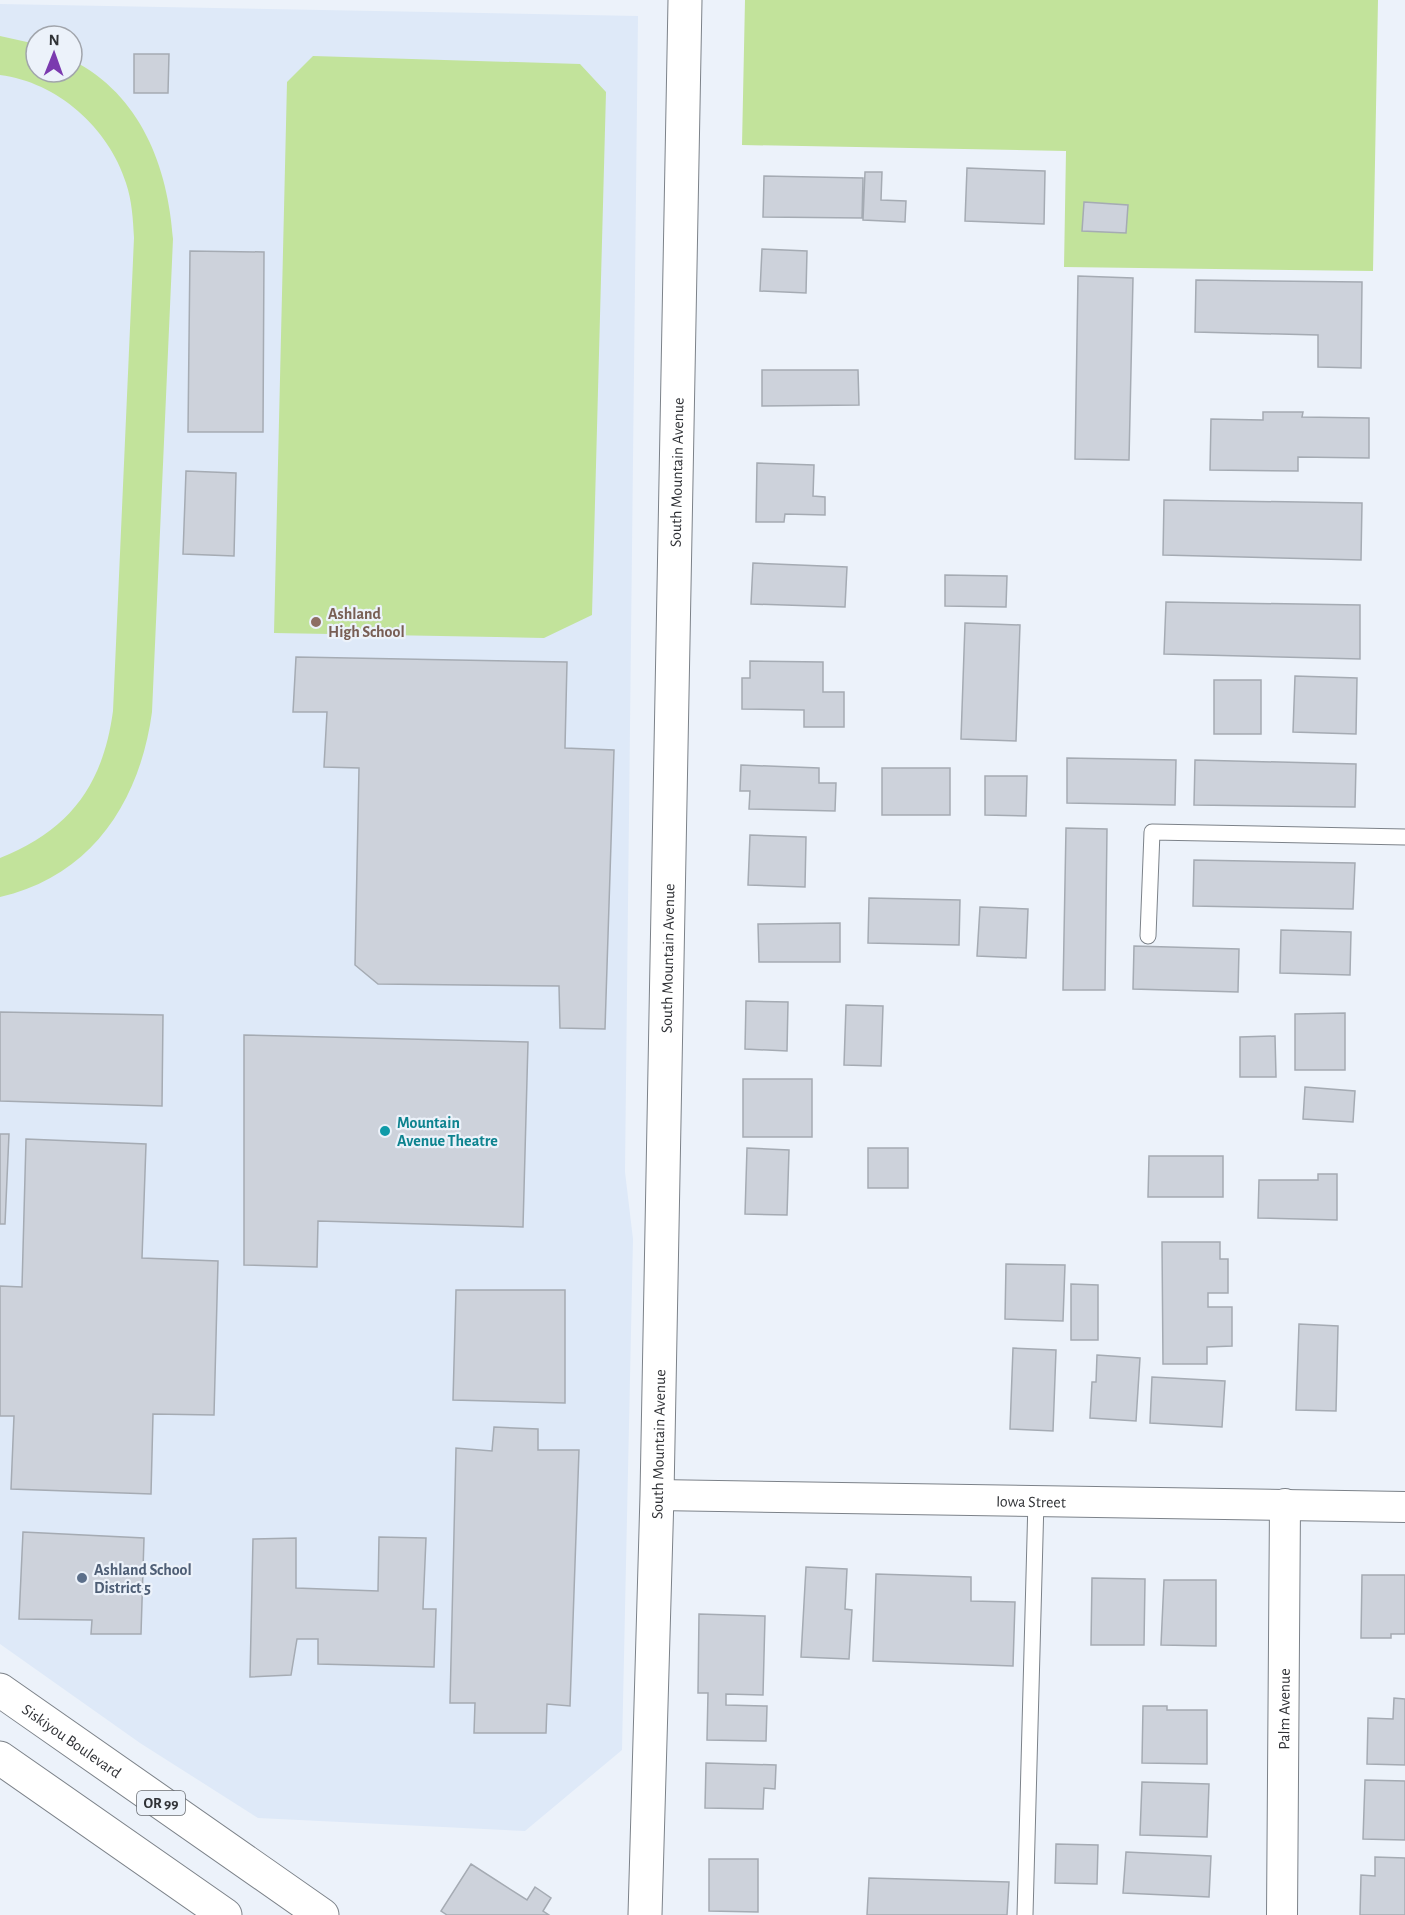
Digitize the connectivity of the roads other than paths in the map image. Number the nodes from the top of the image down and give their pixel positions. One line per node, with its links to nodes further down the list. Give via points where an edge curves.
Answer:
1 (685, 0): 4 (street, South Mountain Avenue)
2 (1405, 837): 3 (lane, via 1152,832)
3 (1148, 936)
4 (657, 1495): 5 (street, Iowa Street); 12 (street, South Mountain Avenue)
5 (1036, 1500): 6 (street, Iowa Street); 13 (lane)
6 (1285, 1504): 7 (street, Iowa Street); 14 (street, Palm Avenue)
7 (1405, 1507)
8 (0, 1690): 11 (street, Siskiyou Boulevard / OR 99)
9 (0, 1758): 10 (street)
10 (225, 1915)
11 (322, 1915)
12 (645, 1915)
13 (1025, 1915)
14 (1282, 1915)

